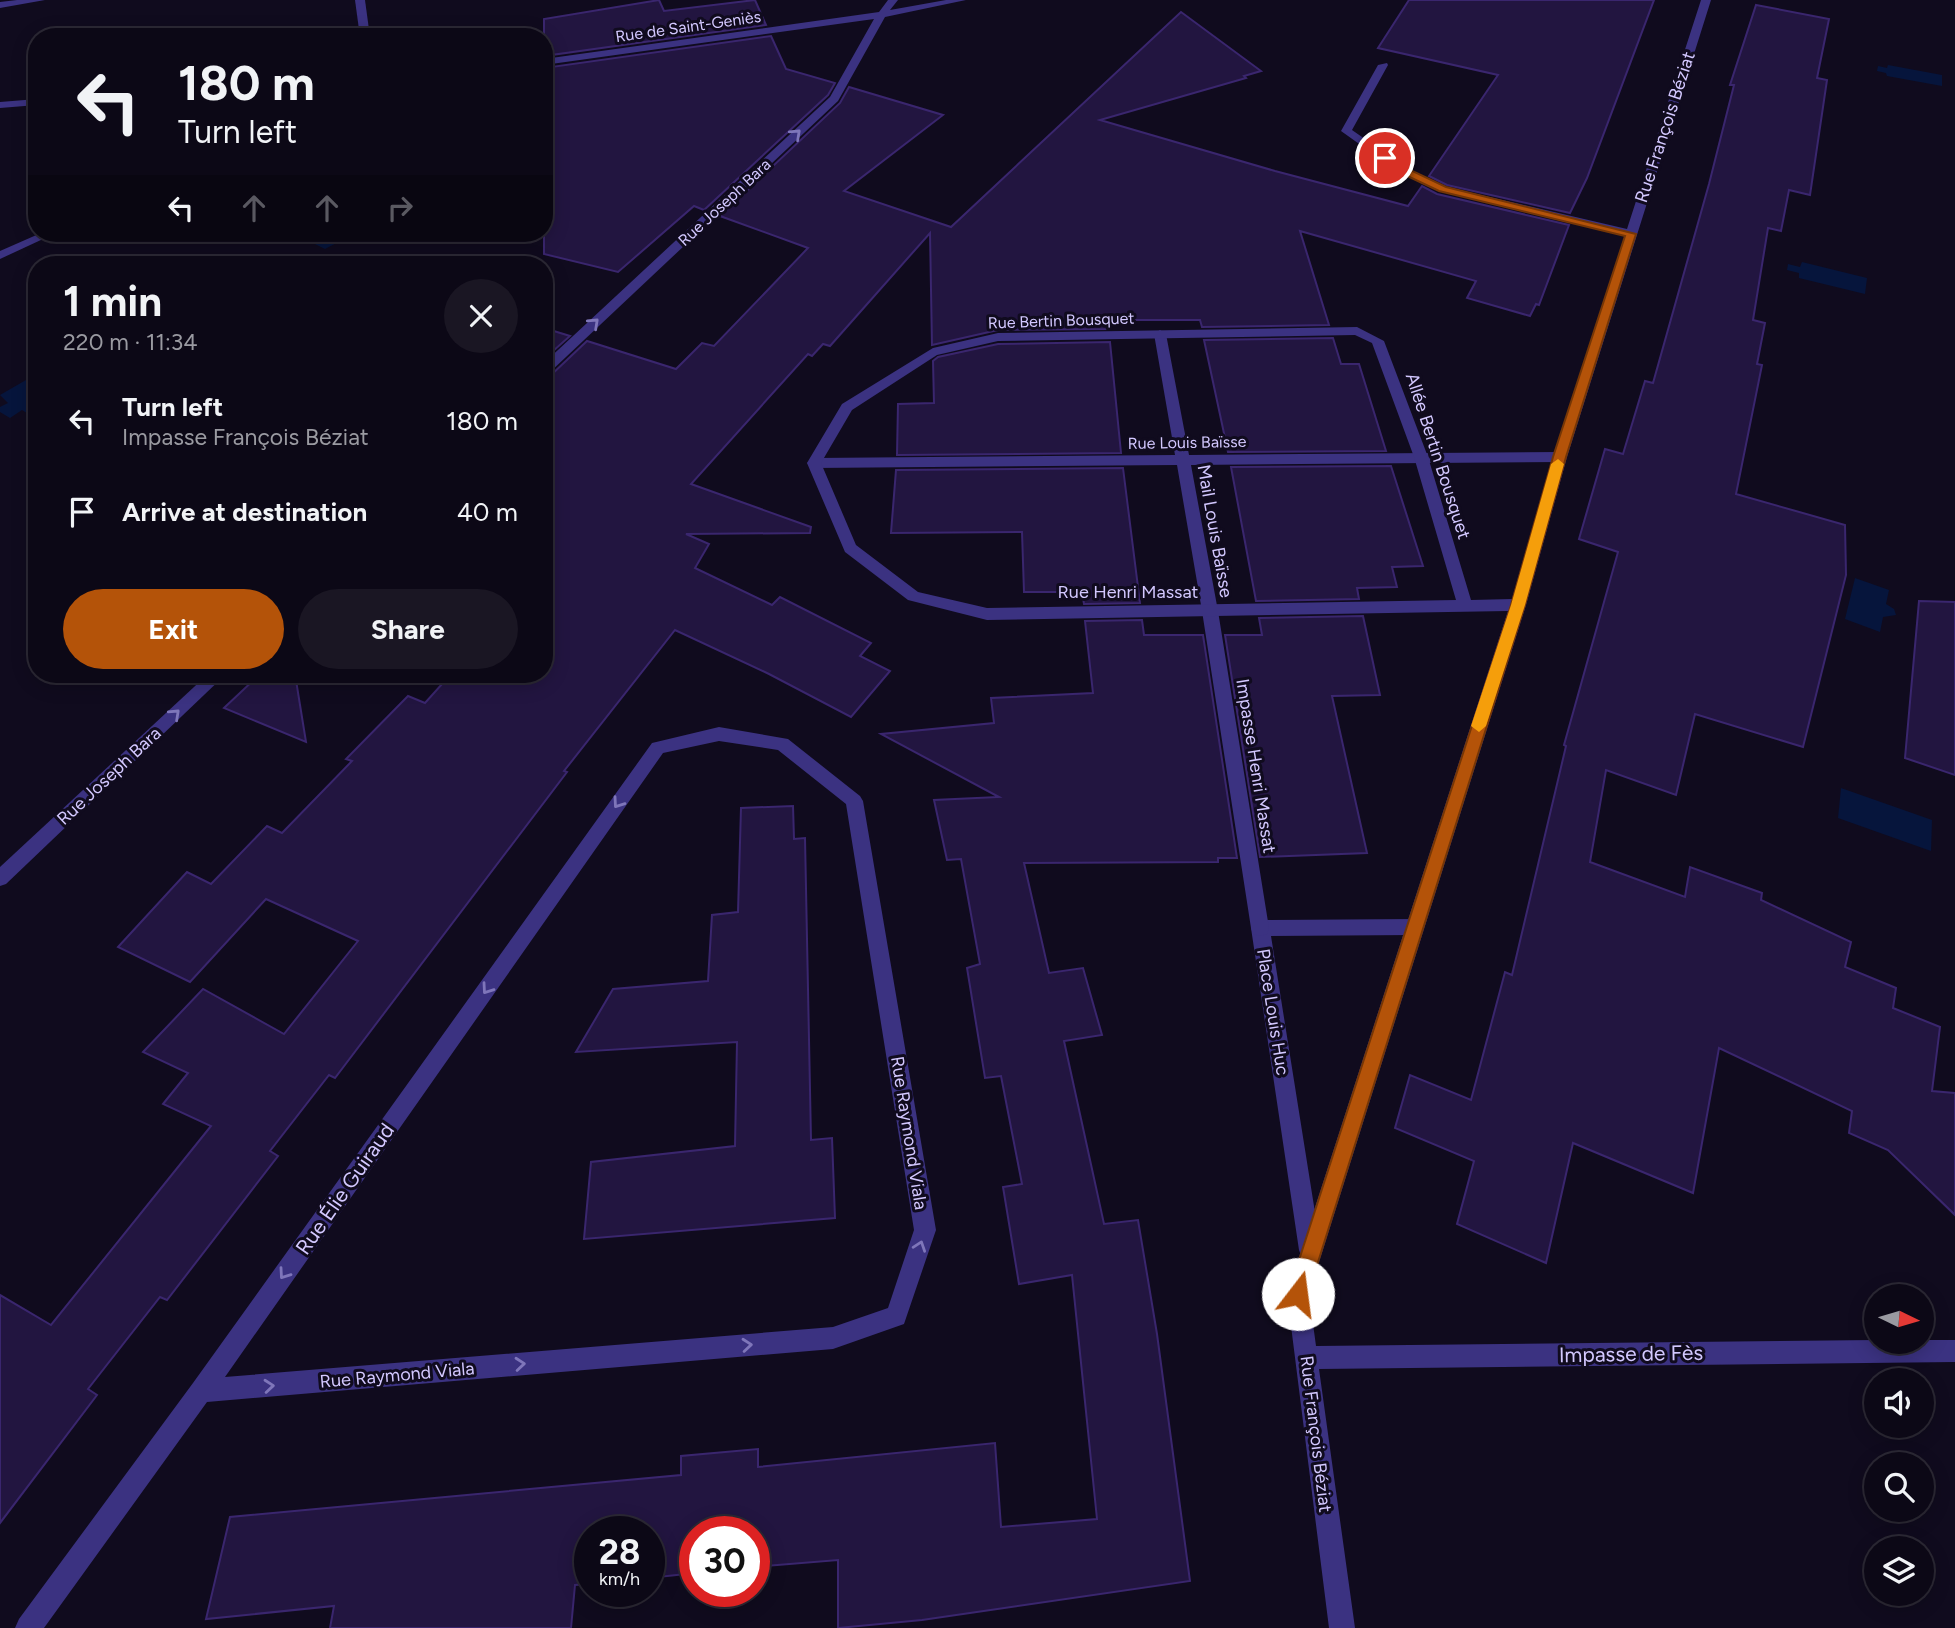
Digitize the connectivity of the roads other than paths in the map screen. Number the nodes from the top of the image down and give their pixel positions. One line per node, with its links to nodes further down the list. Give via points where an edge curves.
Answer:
1 (40, 0): 6 (street)
2 (360, 0): 8 (street)
3 (893, 0): 7 (street, Rue Joseph Bara)
4 (961, 0): 7 (street, Rue de Saint-Geniès)
5 (1706, 0): 13 (street, Rue François Béziat)
6 (0, 5)
7 (880, 15): 9 (street, Rue de Saint-Geniès); 18 (street, Rue Joseph Bara, one-way to 7, via 834,99)
8 (364, 28)
9 (553, 61)
10 (1383, 65): 13 (street, via 1346,131 1404,171 1442,189)
11 (28, 103): 12 (street)
12 (0, 105)
13 (1631, 234): 20 (street, Rue François Béziat)
14 (30, 242): 15 (street)
15 (0, 255)
16 (1357, 331): 17 (street, Rue Bertin Bousquet); 19 (street, Allée Bertin Bousquet, via 1378,341)
17 (1160, 334): 21 (street, Mail Louis Baïsse); 22 (street, Rue Bertin Bousquet, via 998,337 933,352 847,407)
18 (553, 362)
19 (1421, 457): 20 (street, Rue Louis Baïsse); 21 (street, Rue Louis Baïsse); 24 (street, Allée Bertin Bousquet)
20 (1560, 457): 23 (street, Rue François Béziat)
21 (1183, 460): 22 (street, Rue Louis Baïsse); 25 (street, Mail Louis Baïsse)
22 (814, 463): 25 (street, Rue Henri Massat, via 850,548 913,596 987,614)
23 (1518, 605): 24 (street, Rue Henri Massat); 29 (street, Rue François Béziat)
24 (1465, 606): 25 (street, Rue Henri Massat)
25 (1210, 611): 30 (street, Impasse Henri Massat)
26 (208, 683): 28 (street, Rue Joseph Bara, one-way to 26)
27 (658, 748): 34 (street, Rue Élie Guiraud, one-way to 34); 34 (street, Rue Raymond Viala, one-way to 27, via 833,1338 896,1316 925,1230 854,801 782,744 719,734)
28 (0, 878)
29 (1415, 926): 30 (street, Place Louis Huc); 31 (street, Rue François Béziat)
30 (1260, 928): 31 (street, Place Louis Huc)
31 (1310, 1250): 33 (street, Rue François Béziat, via 1298,1294)
32 (1955, 1351): 33 (street, Impasse de Fès)
33 (1307, 1358): 36 (street, Rue François Béziat)
34 (201, 1391): 35 (street, Rue Élie Guiraud)
35 (28, 1628)
36 (1342, 1628)

